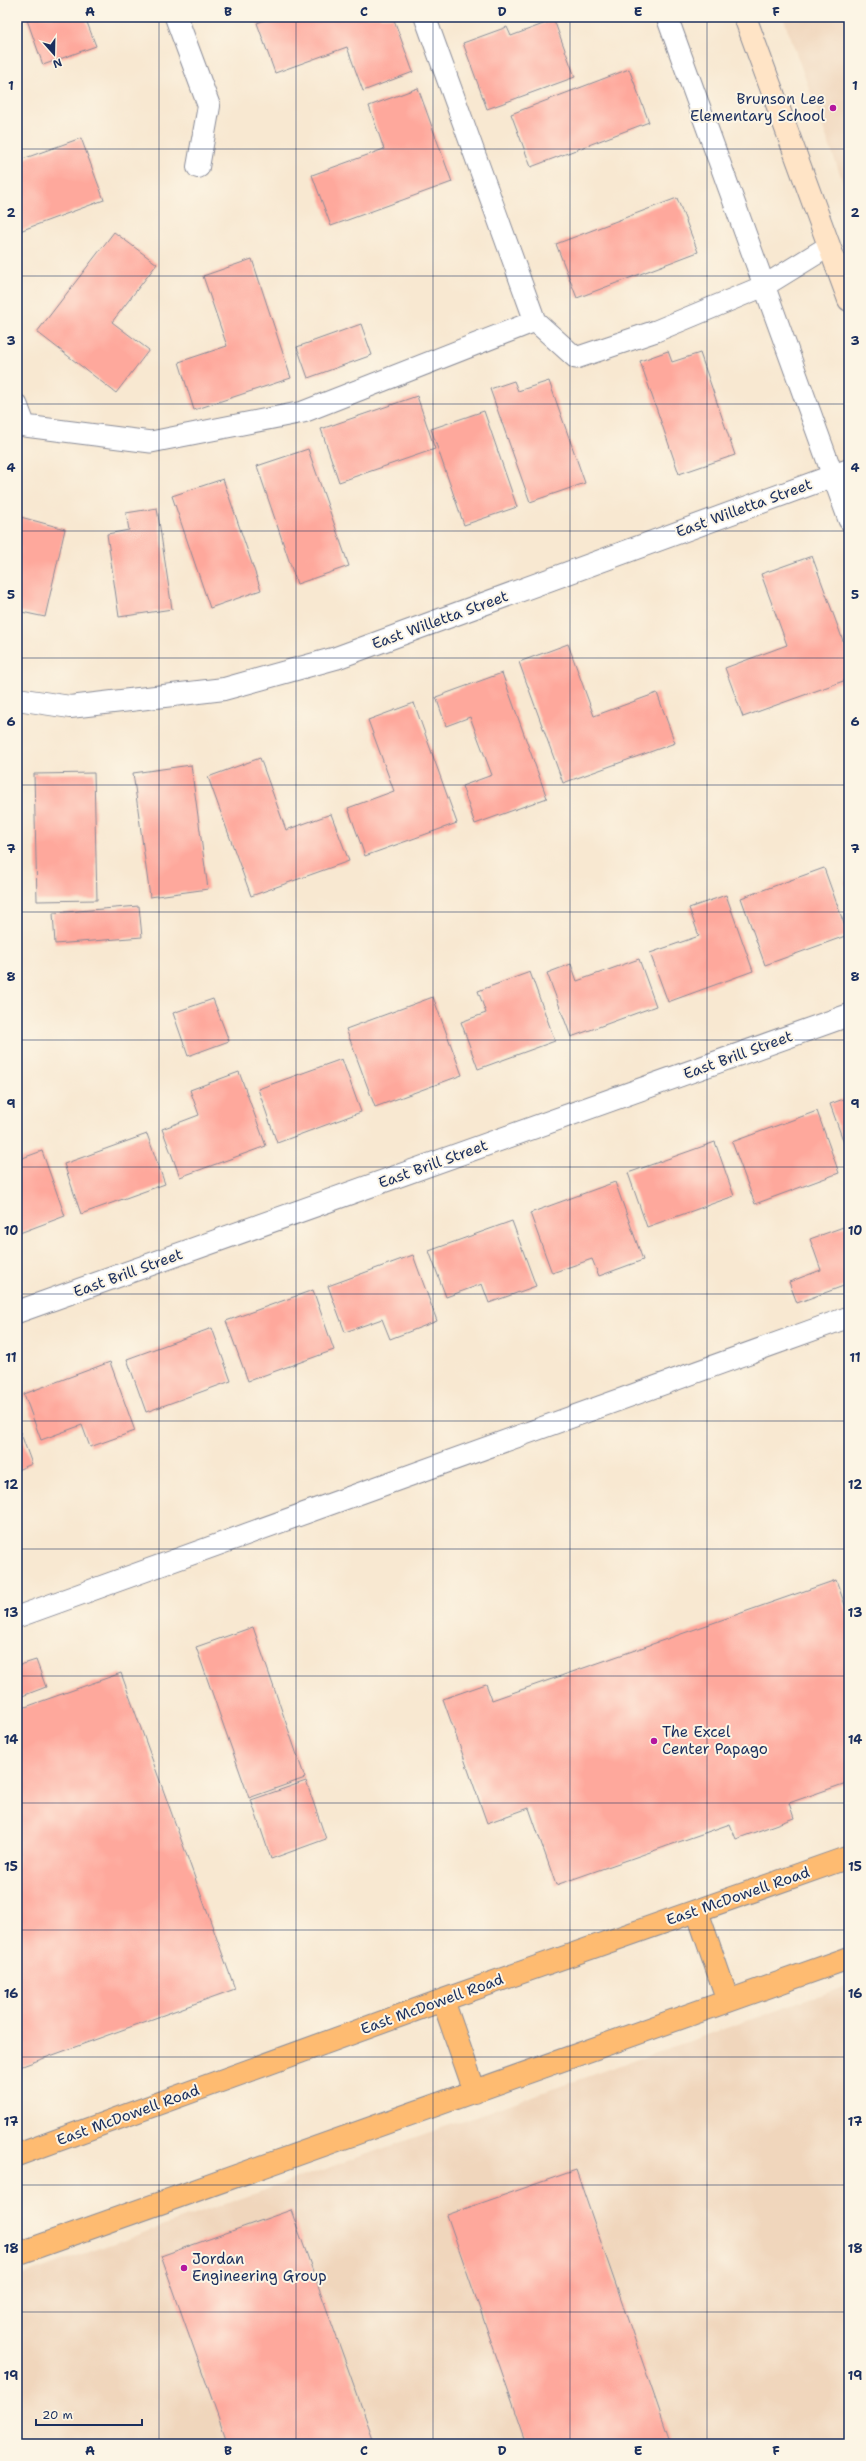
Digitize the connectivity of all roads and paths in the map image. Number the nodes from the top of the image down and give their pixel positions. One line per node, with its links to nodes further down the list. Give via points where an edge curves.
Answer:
1 (176, 17): 5 (street, via 209,106)
2 (425, 17): 9 (lane)
3 (667, 17): 7 (lane)
4 (745, 17): 6 (street)
5 (198, 167)
6 (829, 246): 7 (lane); 8 (street)
7 (764, 286): 9 (lane, via 656,331 576,358); 11 (lane)
8 (849, 300)
9 (535, 321): 10 (lane, via 303,412 151,442 25,426)
10 (17, 405)
11 (841, 473): 12 (lane); 13 (street, East Willetta Street, via 336,658 224,689 70,707)
12 (849, 520)
13 (17, 699)
14 (849, 1015): 15 (street, East Brill Street)
15 (17, 1312)
16 (849, 1317): 17 (lane)
17 (17, 1617)
18 (849, 1857): 19 (main road, East McDowell Road)
19 (697, 1910): 21 (main road, East McDowell Road); 22 (main road)
20 (849, 1958): 22 (main road)
21 (443, 2000): 23 (main road); 24 (main road, East McDowell Road)
22 (728, 2001): 23 (main road)
23 (475, 2092): 25 (main road)
24 (17, 2155)
25 (17, 2254)

